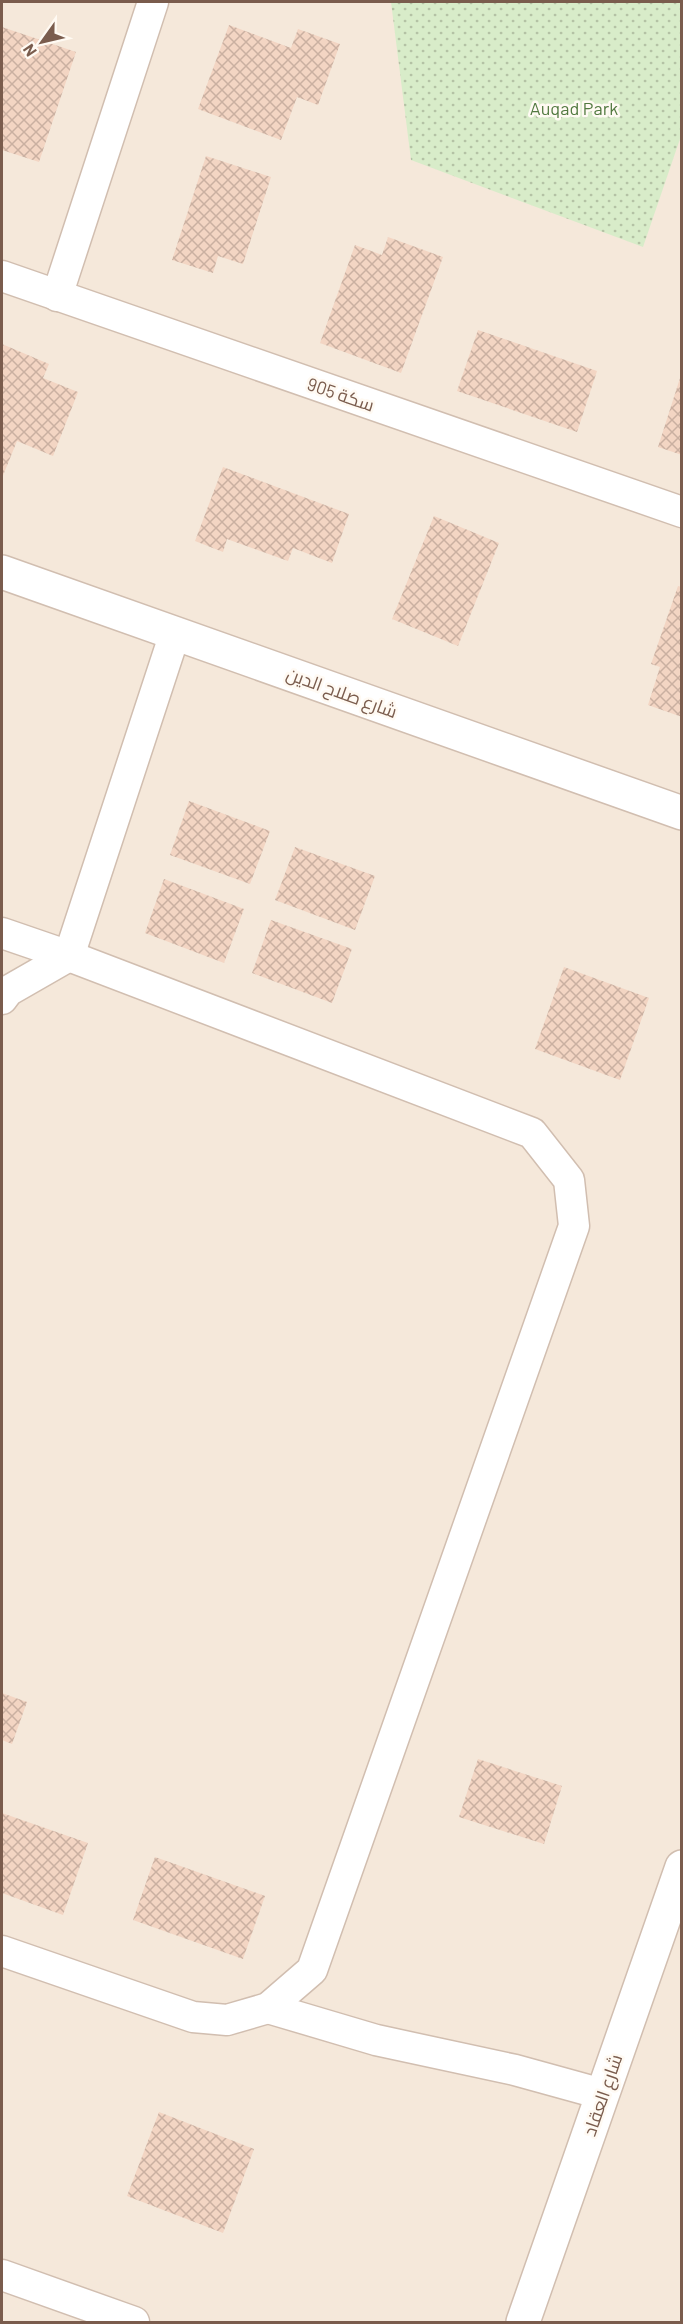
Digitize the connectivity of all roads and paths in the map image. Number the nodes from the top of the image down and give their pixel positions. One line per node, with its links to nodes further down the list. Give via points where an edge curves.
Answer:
1 (153, 2): 3 (street)
2 (2, 276): 3 (street, سكة 905)
3 (57, 296): 4 (street, سكة 905)
4 (681, 512)
5 (2, 573): 6 (street, شارع صلاح الدين)
6 (175, 633): 7 (street, شارع صلاح الدين); 9 (street)
7 (681, 813)
8 (2, 933): 9 (street)
9 (69, 956): 10 (street, via 8,991); 13 (street, via 532,1133 568,1180 574,1226 312,1970)
10 (2, 999)
11 (681, 1867): 14 (street, شارع العقاد)
12 (2, 1951): 13 (street, via 193,2017 227,2020)
13 (268, 2008): 14 (street, via 376,2040)
14 (603, 2094): 17 (street, شارع العقاد)
15 (2, 2275): 16 (street)
16 (134, 2322)
17 (523, 2322)

